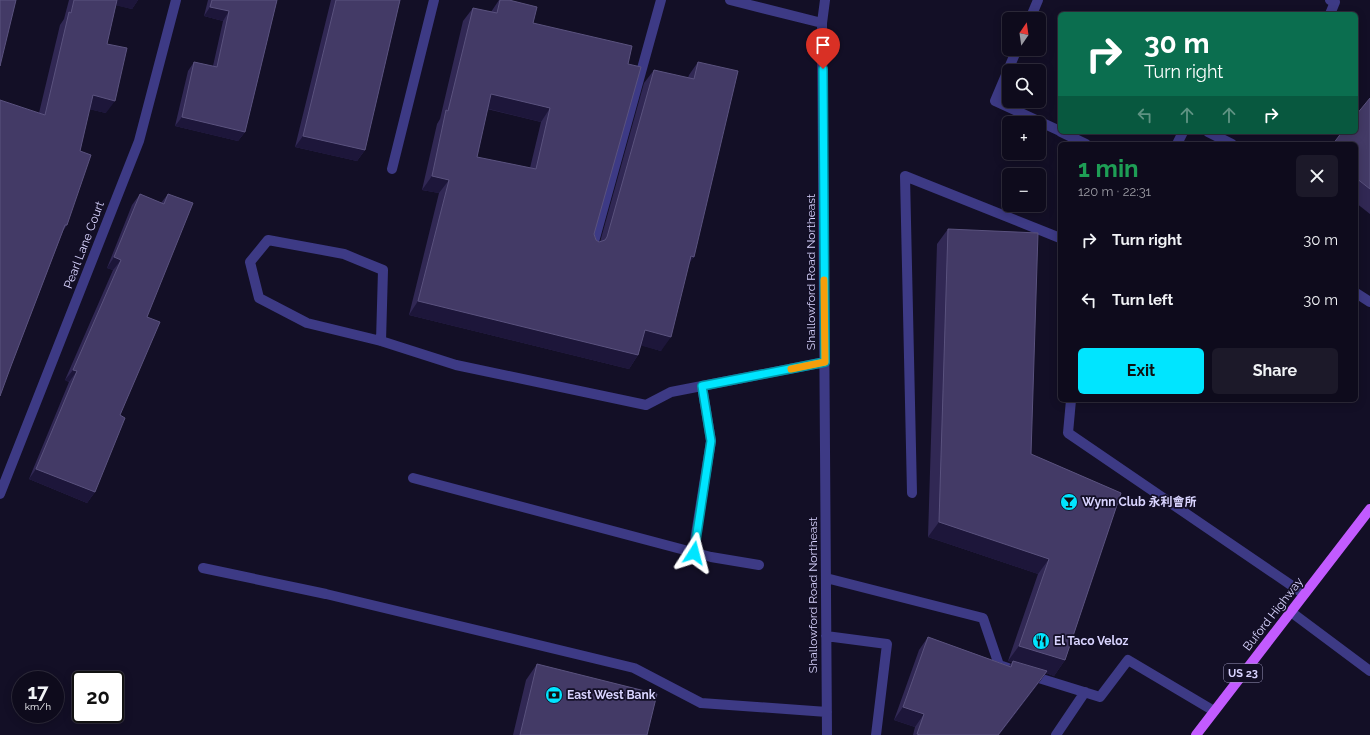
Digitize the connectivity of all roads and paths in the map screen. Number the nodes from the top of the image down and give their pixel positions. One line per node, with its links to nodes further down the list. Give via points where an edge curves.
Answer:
1 (176, 0): 28 (street, Pearl Lane Court, via 139,140)
2 (434, 0): 17 (street)
3 (661, 0): 19 (street)
4 (730, 0): 10 (street)
5 (825, 0): 10 (street, Shallowford Road Northeast)
6 (1038, 0): 8 (street)
7 (1330, 0): 9 (street, via 1335,2)
8 (1033, 12)
9 (1331, 12)
10 (822, 23): 23 (street, Shallowford Road Northeast)
11 (1014, 56): 12 (street, via 995,102)
12 (1058, 131)
13 (1065, 134): 15 (street)
14 (1212, 134): 16 (street)
15 (1082, 142)
16 (1228, 142)
17 (392, 169)
18 (1058, 237): 27 (street, via 905,176)
19 (592, 249)
20 (1358, 294): 21 (street)
21 (1370, 302)
22 (381, 342): 22 (street, via 307,323 258,298 250,262 268,240 344,254 383,270); 24 (street, via 456,365 646,405 671,392)
23 (825, 362): 24 (street); 33 (street, Shallowford Road Northeast)
24 (702, 386): 30 (street, via 711,441)
25 (1071, 402): 34 (street, via 1068,433)
26 (412, 478): 30 (street)
27 (912, 493)
28 (0, 494)
29 (1370, 509): 34 (main road, Buford Highway / US 23)
30 (694, 553): 31 (street)
31 (759, 566)
32 (203, 568): 40 (street, via 326,594 634,668 701,703)
33 (826, 578): 36 (street, Shallowford Road Northeast); 38 (street, via 983,618 999,665)
34 (1304, 594): 35 (main road, Buford Highway / US 23)
35 (1291, 612): 37 (street); 39 (main road, Buford Highway / US 23)
36 (826, 636): 40 (street, Shallowford Road Northeast); 42 (street, via 887,644)
37 (1370, 670)
38 (1085, 692): 39 (street, via 1100,697 1128,660); 43 (street)
39 (1214, 711): 44 (main road, Buford Highway / US 23)
40 (827, 712): 41 (street, Shallowford Road Northeast)
41 (827, 735)
42 (876, 735)
43 (1056, 735)
44 (1196, 735)

